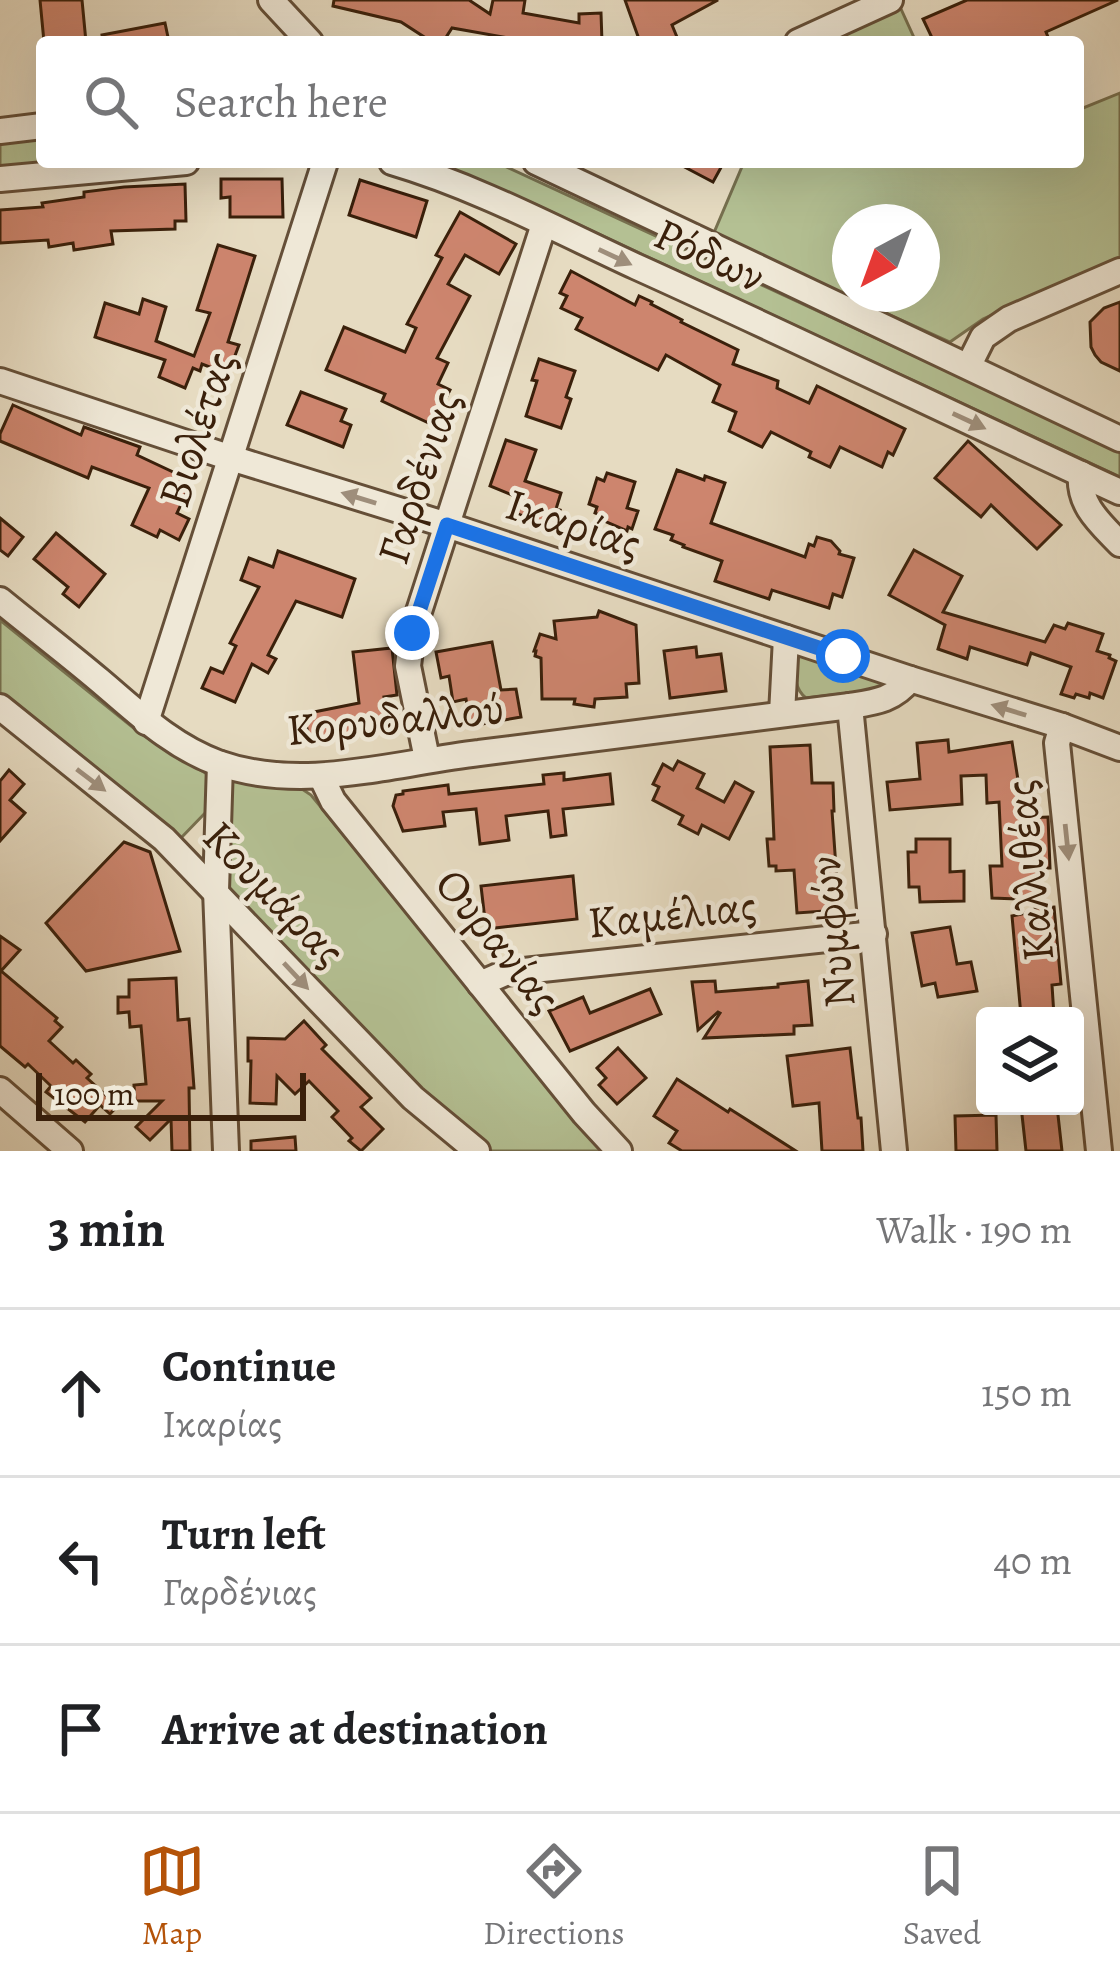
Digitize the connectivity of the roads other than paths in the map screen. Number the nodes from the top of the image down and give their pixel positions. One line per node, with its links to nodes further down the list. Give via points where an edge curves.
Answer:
1 (271, 0): 3 (street)
2 (890, 0): 4 (street)
3 (304, 36)
4 (811, 36)
5 (36, 127): 6 (street)
6 (0, 131)
7 (120, 168): 11 (street)
8 (323, 168): 17 (street, Βιολέτας)
9 (412, 168): 12 (street, Ρόδων)
10 (554, 168): 14 (street, Ρόδων)
11 (0, 179)
12 (544, 224): 18 (street, Ρόδων, one-way to 18); 20 (street, Γαρδένιας)
13 (1120, 271): 14 (street, via 1009,319 983,337)
14 (969, 364): 16 (street, Ρόδων)
15 (0, 381): 17 (street, Ικαρίας)
16 (1120, 439)
17 (231, 458): 20 (street, Ικαρίας, one-way to 17); 28 (street, Βιολέτας)
18 (1081, 474): 19 (street, Ρόδων); 21 (street, via 1082,498)
19 (1120, 492)
20 (447, 525): 23 (street, Ικαρίας); 31 (street, Γαρδένιας, via 408,666)
21 (1120, 544)
22 (0, 600): 28 (street, Κορυδαλλού)
23 (787, 638): 24 (street, Ικαρίας); 27 (street)
24 (910, 679): 25 (street, Κορυδαλλού, via 883,700); 29 (street, Ικαρίας, one-way to 24)
25 (850, 706): 27 (street, Κορυδαλλού); 35 (street, Νυμφών)
26 (0, 707): 34 (street, Κουμάρας, one-way to 34)
27 (782, 714): 31 (street, Κορυδαλλού)
28 (146, 722): 32 (street, Κορυδαλλού)
29 (1062, 726): 30 (street, Ικαρίας); 43 (street, Καλλιθέας, one-way to 43, via 1057,743)
30 (1120, 748)
31 (427, 759): 33 (street, Κορυδαλλού)
32 (220, 764): 33 (street, Κορυδαλλού); 34 (street)
33 (321, 776): 36 (street, Ουρανίας)
34 (216, 890): 39 (street); 40 (street, Κουμάρας, one-way to 40, via 413,1098)
35 (874, 934): 36 (street, Καμέλιας, via 505,973); 42 (street, Νυμφών)
36 (480, 984): 41 (street, Ουρανίας)
37 (0, 1090): 38 (street)
38 (70, 1151)
39 (226, 1151)
40 (477, 1151)
41 (619, 1151)
42 (894, 1151)
43 (1099, 1151)

